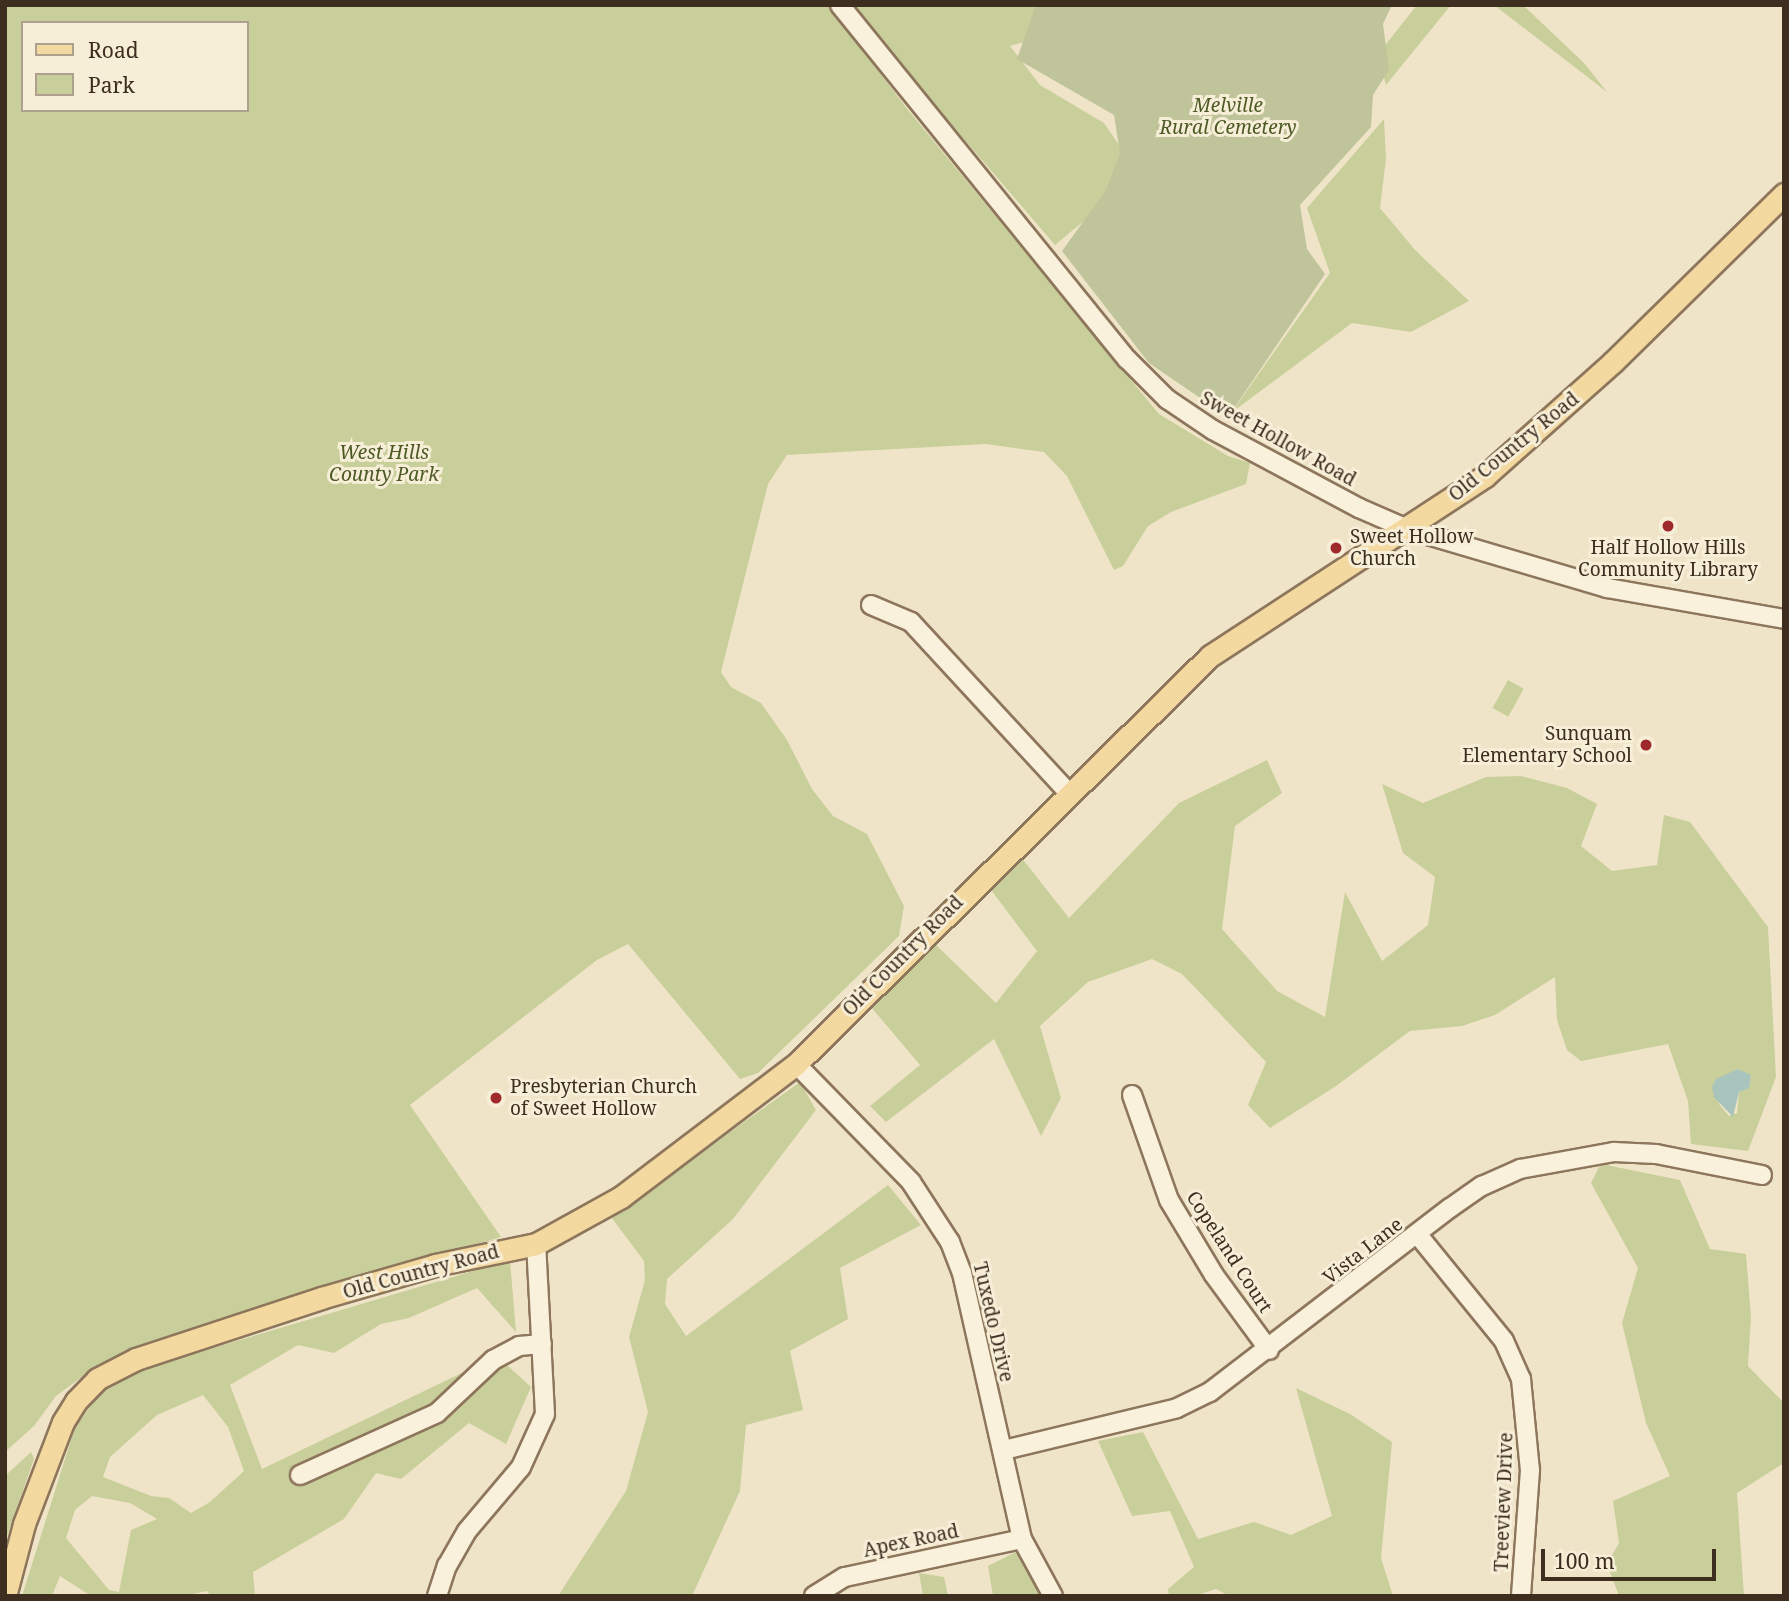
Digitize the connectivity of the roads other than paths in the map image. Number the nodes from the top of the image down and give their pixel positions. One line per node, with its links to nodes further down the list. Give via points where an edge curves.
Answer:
1 (840, 5): 3 (street, Sweet Hollow Road, via 1147,382 1213,430)
2 (1784, 194): 3 (main road, Old Country Road, via 1539,431 1485,476)
3 (1407, 529): 5 (street, Sweet Hollow Road, via 1585,583); 6 (main road, Old Country Road, via 1210,656)
4 (871, 605): 6 (street, via 911,622)
5 (1784, 619)
6 (1068, 792): 7 (main road, Old Country Road)
7 (796, 1064): 11 (main road, Old Country Road, via 621,1197); 14 (street, Tuxedo Drive, via 911,1182 950,1242 962,1273)
8 (1132, 1095): 13 (street, Copeland Court, via 1169,1200 1214,1275)
9 (1762, 1175): 10 (street, Vista Lane, via 1656,1154 1564,1158 1520,1169 1482,1186)
10 (1418, 1235): 13 (street, Vista Lane); 21 (street, Treeview Drive, via 1504,1341 1521,1378 1530,1470)
11 (536, 1244): 12 (street); 17 (main road, Old Country Road, via 435,1265 321,1298 136,1359 97,1379 63,1422 24,1524)
12 (542, 1344): 15 (street, via 519,1346 493,1360 437,1413); 18 (street, via 545,1414 533,1449 467,1531)
13 (1269, 1350): 14 (street, Vista Lane, via 1177,1408)
14 (1004, 1450): 16 (street, Tuxedo Drive)
15 (300, 1475)
16 (1022, 1539): 19 (street, Apex Road, via 845,1577); 20 (street, Tuxedo Drive)
17 (5, 1596)
18 (437, 1596)
19 (814, 1596)
20 (1053, 1596)
21 (1521, 1596)

